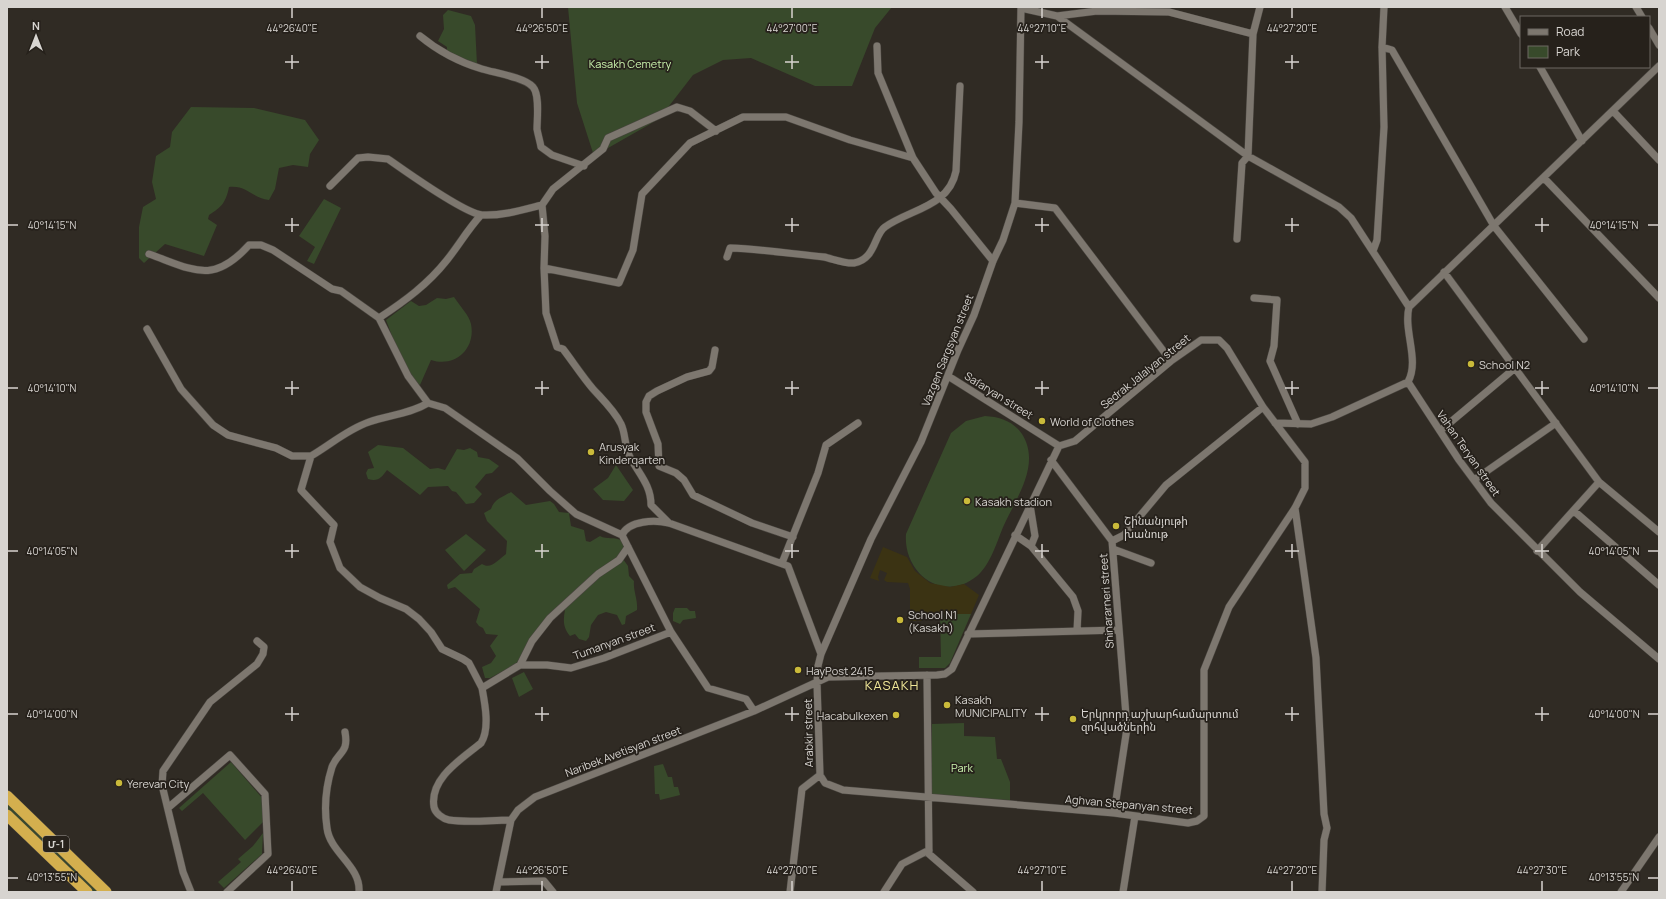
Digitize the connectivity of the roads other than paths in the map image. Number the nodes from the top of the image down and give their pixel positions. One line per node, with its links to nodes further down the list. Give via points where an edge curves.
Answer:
1 (1260, 7): 10 (street)
2 (1384, 7): 14 (street)
3 (1505, 7): 9 (street)
4 (1636, 7): 7 (street)
5 (1021, 8): 6 (street); 28 (street, Vazgen Sargsyan street, via 1020,122)
6 (1056, 16): 10 (street, via 1097,11 1169,12); 21 (street)
7 (1641, 16)
8 (1650, 30): 12 (street)
9 (1520, 32)
10 (1253, 34): 21 (street)
11 (420, 36): 24 (street, via 431,46 458,60 482,69 508,74 533,87 541,147 552,155)
12 (1659, 44)
13 (876, 46): 22 (street, via 878,72)
14 (1382, 47): 31 (street, via 1392,50); 33 (street, via 1384,127 1377,240)
15 (1659, 66): 18 (street)
16 (1541, 68): 20 (street)
17 (960, 86): 27 (street, via 954,183)
18 (1613, 111): 20 (street); 23 (street)
19 (716, 131): 22 (street, via 743,117 786,117 850,140); 24 (street, via 690,111 677,107 608,138 603,149); 37 (street, via 690,143 642,194 633,250 619,283)
20 (1582, 141): 25 (street)
21 (1248, 156): 32 (street, via 1242,163); 33 (street, via 1339,207 1351,218)
22 (913, 158): 27 (street)
23 (1659, 160)
24 (584, 166): 29 (street, via 553,189)
25 (1544, 178): 31 (street); 40 (street)
26 (330, 186): 30 (street, via 358,158 388,159 457,204)
27 (941, 198): 35 (street, via 883,228 866,257 854,263 740,248 730,248); 36 (street)
28 (1015, 203): 36 (street, Vazgen Sargsyan street); 47 (street, via 1055,208)
29 (542, 205): 30 (street, via 510,213); 37 (street, via 546,236)
30 (481, 215): 42 (street, via 430,279 408,300)
31 (1494, 226): 38 (street); 44 (street)
32 (1237, 240)
33 (1373, 251): 41 (street)
34 (149, 254): 42 (street, via 203,272 225,267 249,245 261,244)
35 (727, 257)
36 (993, 261): 49 (street, Vazgen Sargsyan street)
37 (544, 268): 66 (street, via 546,313 557,347 563,350 616,414 622,426 630,458 647,483 651,505)
38 (1444, 272): 41 (street); 48 (street)
39 (1254, 298): 56 (street, via 1277,300 1274,346 1270,361)
40 (1659, 298)
41 (1409, 307): 50 (street, via 1407,326 1413,374)
42 (379, 318): 51 (street, via 408,376)
43 (147, 329): 59 (street, via 181,389 213,425 228,435 276,448 292,456)
44 (1584, 339)
45 (1226, 348): 47 (street, Sedrak Jalalyan street, via 1219,340 1201,340); 52 (street, Aghvan Stepanyan street)
46 (715, 350): 70 (street, via 709,371 687,377 657,391 649,396 646,402 646,412 658,444 659,466 676,473 684,480 693,495 752,523)
47 (1171, 361): 58 (street, Sedrak Jalalyan street, via 1075,441)
48 (1515, 368): 55 (street); 57 (street)
49 (948, 376): 58 (street, Safaryan street); 83 (street, Vazgen Sargsyan street, via 921,442 871,539)
50 (1408, 382): 56 (street, via 1332,417 1311,424); 57 (street, Vahan Teryan street)
51 (428, 403): 59 (street, via 418,409 355,428); 68 (street, via 445,408 517,458 576,514)
52 (1263, 407): 54 (street, Aghvan Stepanyan street); 71 (street, Shinararneri street, via 1166,485 1124,535)
53 (858, 423): 70 (street, via 826,445)
54 (1275, 423): 56 (street); 64 (street, Aghvan Stepanyan street, via 1305,462 1305,488)
55 (1556, 423): 61 (street); 62 (street)
56 (1298, 424)
57 (1440, 431): 61 (street, Vahan Teryan street)
58 (1059, 446): 60 (street)
59 (311, 456): 88 (street, via 301,490 334,525 330,542 340,568 360,587 406,609 419,619 442,650 469,663)
60 (1051, 460): 63 (street); 71 (street)
61 (1474, 480): 74 (street, Vahan Teryan street, via 1491,503)
62 (1599, 482): 65 (street); 67 (street)
63 (1030, 505): 69 (street); 72 (street, via 1035,536)
64 (1294, 508): 97 (street, Aghvan Stepanyan street, via 1229,607 1204,670 1204,816 1188,823); 113 (street, via 1316,658 1324,814 1327,828 1324,840)
65 (1574, 511): 74 (street); 77 (street)
66 (669, 523): 68 (street, via 659,521 636,524); 75 (street)
67 (1659, 532)
68 (622, 535): 73 (street)
69 (1015, 535): 72 (street); 81 (street)
70 (793, 537): 75 (street)
71 (1112, 545): 76 (street); 78 (street, Shinararneri street)
72 (1031, 546): 80 (street, via 1073,597 1078,611)
73 (628, 547): 79 (street); 85 (street, via 618,560 598,574 546,622 532,641)
74 (1537, 551): 84 (street, Vahan Teryan street, via 1580,592)
75 (782, 563): 83 (street, via 788,566)
76 (1151, 563)
77 (1659, 584)
78 (1119, 630): 80 (street); 95 (street, Shinararneri street, via 1127,728)
79 (671, 632): 85 (street, Tumanyan street, via 571,668); 89 (street, via 708,688 746,699)
80 (1076, 632): 81 (street)
81 (968, 634): 86 (street, via 952,669 945,674)
82 (257, 641): 94 (street, via 264,647 257,664 210,702 163,771 162,785)
83 (821, 654): 87 (street, Vazgen Sargsyan street)
84 (1659, 659)
85 (520, 665): 88 (street)
86 (927, 675): 87 (street, via 828,677); 93 (street)
87 (818, 683): 89 (street, Naribek Avetisyan street); 91 (street, Arabkir street)
88 (482, 688): 98 (street, via 484,737 481,743 443,777 434,797 435,809 438,815 448,820)
89 (754, 711): 98 (street, Naribek Avetisyan street, via 535,797 518,810)
90 (345, 732): 106 (street, via 346,747 333,765 325,808 330,843 359,881)
91 (820, 775): 93 (street, Aghvan Stepanyan street, via 825,783 843,790); 109 (street, Arabkir street, via 802,789)
92 (7, 796): 103 (highway, Մ-1)
93 (928, 798): 95 (street, Aghvan Stepanyan street); 100 (street)
94 (169, 808): 104 (street, via 182,872); 105 (street, via 230,755 265,794 268,854)
95 (1114, 813): 97 (street, Aghvan Stepanyan street)
96 (7, 815): 102 (highway, Մ-1)
97 (1135, 816): 112 (street)
98 (511, 820): 101 (street, Naribek Avetisyan street)
99 (1659, 837): 114 (street)
100 (929, 850): 110 (street, via 902,864); 111 (street, via 929,854)
101 (498, 882): 107 (street, Naribek Avetisyan street); 108 (street, via 544,881)
102 (87, 892)
103 (106, 892)
104 (191, 892)
105 (227, 892)
106 (359, 892)
107 (496, 892)
108 (553, 892)
109 (790, 892)
110 (884, 892)
111 (973, 892)
112 (1123, 892)
113 (1322, 892)
114 (1621, 892)

